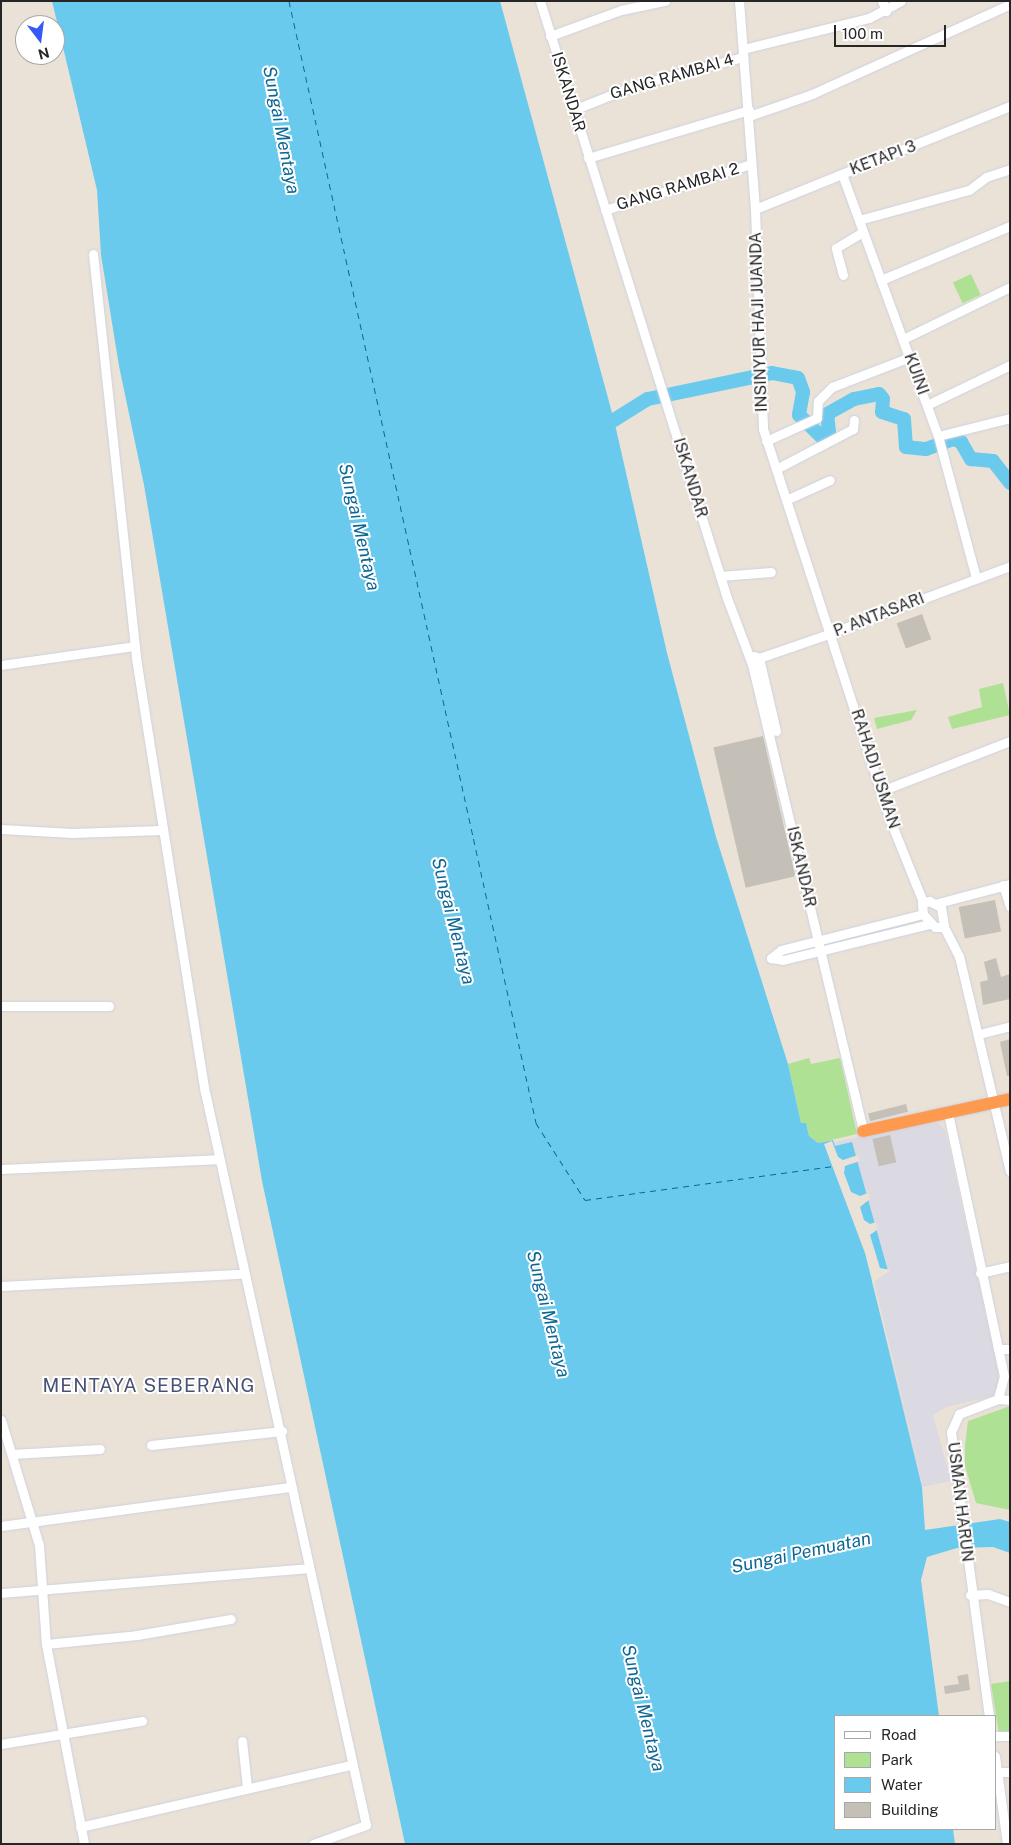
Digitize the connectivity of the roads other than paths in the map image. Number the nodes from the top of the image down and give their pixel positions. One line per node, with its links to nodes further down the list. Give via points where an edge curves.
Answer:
1 (540, 1): 8 (street, ISKANDAR)
2 (665, 1): 8 (street, via 621,10)
3 (739, 1): 9 (street, INSINYUR HAJI JUANDA)
4 (882, 1): 7 (street)
5 (901, 1): 7 (street, GANG RAMBAI 4)
6 (1010, 4): 12 (street, via 812,94)
7 (886, 10): 9 (street, GANG RAMBAI 4)
8 (550, 36): 11 (street, ISKANDAR)
9 (743, 53): 11 (street, GANG RAMBAI 4, via 636,85); 12 (street, INSINYUR HAJI JUANDA)
10 (1010, 106): 16 (street, KETAPI 3)
11 (573, 110): 13 (street, ISKANDAR)
12 (749, 113): 13 (street); 14 (street, INSINYUR HAJI JUANDA)
13 (588, 158): 18 (street, ISKANDAR)
14 (752, 164): 17 (street, INSINYUR HAJI JUANDA); 18 (street, GANG RAMBAI 2)
15 (1010, 169): 19 (street, via 986,177 969,190)
16 (842, 174): 17 (street, KETAPI 3); 19 (street, KUINI)
17 (755, 208): 32 (street, INSINYUR HAJI JUANDA)
18 (605, 210): 39 (street, ISKANDAR)
19 (859, 220): 21 (street, KUINI)
20 (1010, 226): 24 (street)
21 (863, 232): 23 (street, via 836,248); 24 (street, KUINI)
22 (94, 254): 42 (street)
23 (843, 275)
24 (880, 280): 26 (street, KUINI)
25 (1010, 287): 26 (street)
26 (903, 339): 27 (street, KUINI)
27 (910, 357): 29 (street, KUINI); 32 (street, via 828,390 818,402 818,416)
28 (1010, 365): 29 (street)
29 (927, 405): 33 (street, KUINI)
30 (1010, 418): 33 (street)
31 (854, 420): 34 (street, via 853,430)
32 (766, 441): 34 (street, INSINYUR HAJI JUANDA)
33 (939, 441): 40 (street, KUINI)
34 (776, 469): 36 (street, INSINYUR HAJI JUANDA)
35 (830, 480): 36 (street)
36 (786, 500): 41 (street, INSINYUR HAJI JUANDA)
37 (1010, 566): 40 (street, P. ANTASARI)
38 (771, 572): 39 (street)
39 (720, 576): 43 (street, ISKANDAR)
40 (976, 578): 41 (street, P. ANTASARI)
41 (832, 633): 44 (street, P. ANTASARI); 47 (street, RAHADI USMAN)
42 (135, 646): 45 (street); 49 (street)
43 (749, 652): 44 (street); 57 (street, ISKANDAR)
44 (759, 658): 57 (street, ISKANDAR)
45 (1, 665)
46 (1010, 741): 47 (street)
47 (881, 791): 51 (street, RAHADI USMAN)
48 (1, 829): 49 (street, via 72,833)
49 (162, 830): 66 (street)
50 (1007, 885): 52 (street); 53 (street)
51 (923, 902): 52 (street); 54 (street)
52 (938, 903): 56 (street)
53 (1010, 907)
54 (923, 914): 55 (street); 57 (street)
55 (930, 924): 56 (street); 57 (street)
56 (944, 927): 61 (street, via 959,956)
57 (821, 945): 65 (street, ISKANDAR)
58 (1, 1006): 59 (street)
59 (109, 1006)
60 (1010, 1026): 61 (street)
61 (979, 1034): 63 (street)
62 (1010, 1100): 63 (highway)
63 (995, 1103): 64 (highway); 67 (street)
64 (948, 1113): 65 (highway); 70 (street)
65 (863, 1131)
66 (218, 1159): 68 (street); 71 (street)
67 (1009, 1166)
68 (1, 1169)
69 (1010, 1266): 70 (street)
70 (980, 1273): 73 (street)
71 (242, 1274): 72 (street); 78 (street)
72 (1, 1286)
73 (998, 1349): 74 (street); 75 (street, via 1004,1388)
74 (1010, 1349)
75 (998, 1399): 76 (street); 88 (street, USMAN HARUN, via 966,1410 954,1421 954,1463)
76 (1010, 1400)
77 (1, 1420): 81 (street)
78 (282, 1431): 79 (street); 82 (street)
79 (152, 1445)
80 (100, 1449): 81 (street)
81 (12, 1454): 83 (street)
82 (291, 1487): 83 (street); 85 (street)
83 (33, 1523): 84 (street); 86 (street)
84 (1, 1526)
85 (309, 1568): 86 (street); 100 (street)
86 (43, 1589): 87 (street); 91 (street)
87 (1, 1593)
88 (970, 1595): 89 (street, via 988,1594); 92 (street, USMAN HARUN)
89 (1010, 1602)
90 (231, 1619): 91 (street, via 137,1635)
91 (46, 1644): 94 (street)
92 (988, 1715)
93 (142, 1722): 94 (street)
94 (64, 1734): 98 (street); 104 (street)
95 (996, 1736): 96 (street)
96 (1010, 1736)
97 (242, 1741): 103 (street)
98 (1, 1744)
99 (996, 1764): 101 (street)
100 (350, 1765): 103 (street); 107 (street, via 366,1826)
101 (997, 1772): 102 (street); 105 (street)
102 (1010, 1772)
103 (248, 1787): 104 (street)
104 (80, 1827): 106 (street)
105 (1007, 1831): 108 (street)
106 (84, 1844)
107 (313, 1844)
108 (1007, 1844)

